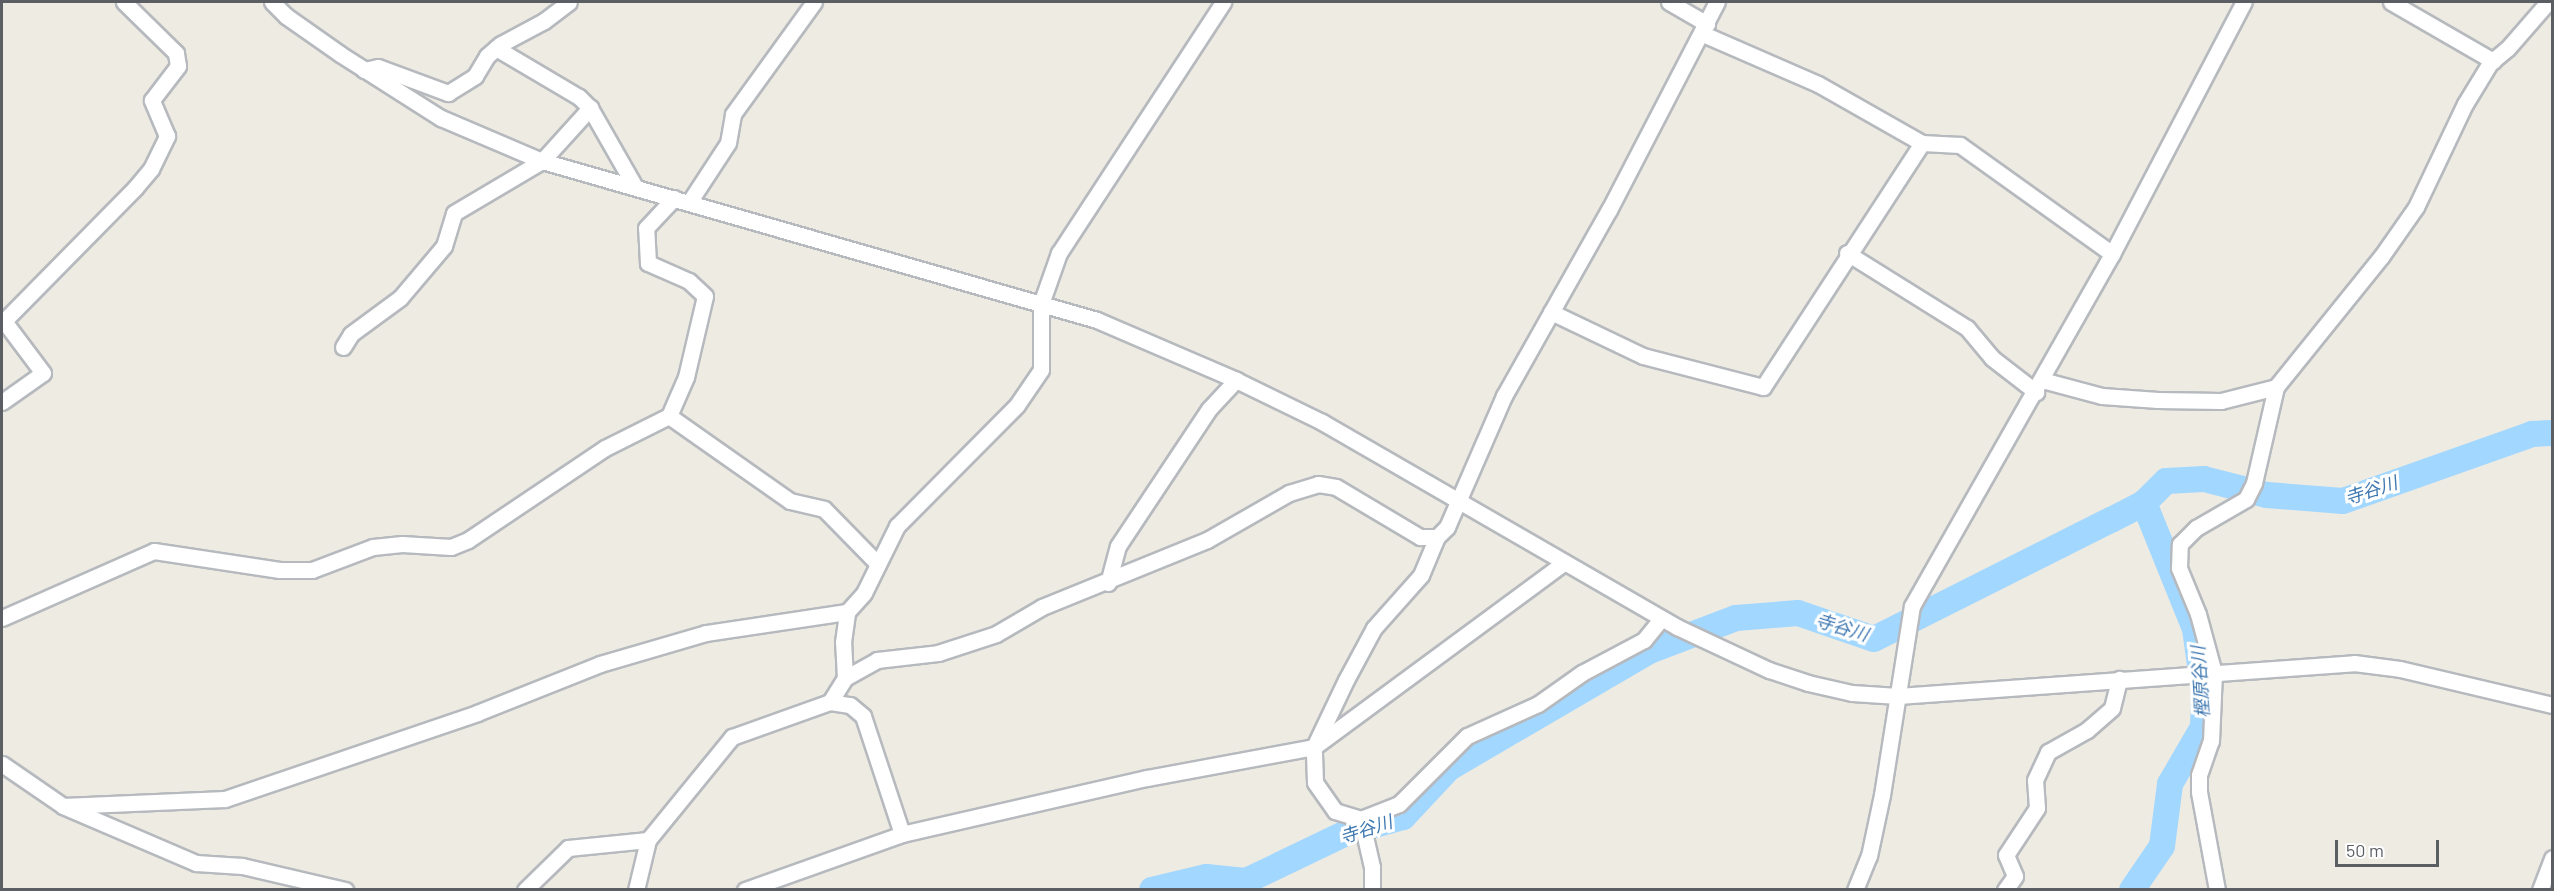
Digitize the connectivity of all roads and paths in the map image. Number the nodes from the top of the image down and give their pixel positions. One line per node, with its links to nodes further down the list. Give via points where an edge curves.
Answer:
1 (124, 2): 29 (street, via 176,53 178,66 152,100 167,136 151,169 135,188 4,321 43,373)
2 (272, 2): 14 (street)
3 (569, 2): 12 (street)
4 (814, 2): 20 (street, via 733,114 728,143)
5 (1223, 2): 23 (street, via 1059,253)
6 (1669, 2): 11 (street)
7 (1718, 2): 11 (street)
8 (2244, 2): 22 (street)
9 (2391, 2): 13 (street)
10 (2548, 2): 13 (street)
11 (1705, 29): 16 (street, via 1818,84); 24 (street)
12 (496, 48): 14 (street, via 475,76 448,93 378,67); 15 (street, via 579,97)
13 (2493, 60): 28 (street, via 2465,104 2416,207 2381,257)
14 (364, 70): 17 (street, via 441,118)
15 (590, 108): 17 (street); 18 (street)
16 (1922, 143): 21 (street); 22 (street, via 1960,146)
17 (542, 161): 18 (street); 25 (street, via 454,213 444,246 399,298 351,334)
18 (635, 187): 19 (street)
19 (674, 198): 20 (street); 30 (street, via 646,228 648,263 689,281 705,296 686,377)
20 (690, 201): 23 (street)
21 (1847, 253): 24 (street, via 1763,387 1642,356); 27 (street, via 1967,328 1992,358)
22 (2112, 254): 27 (street)
23 (1041, 304): 26 (street, via 1097,320); 33 (street, via 1041,370 1017,405 897,526)
24 (1551, 312): 31 (street, via 1504,396)
25 (343, 347)
26 (1236, 380): 31 (street, via 1322,422); 35 (street, via 1209,409 1118,546)
27 (2039, 386): 28 (street, via 2102,396 2221,401); 42 (street, via 1912,606)
28 (2276, 387): 39 (street, via 2254,483 2246,500 2196,528 2180,544 2180,568)
29 (2, 402)
30 (669, 416): 33 (street, via 790,501 824,509); 37 (street, via 605,448 451,547 373,547 312,570 280,570 154,551)
31 (1458, 498): 32 (street, via 1447,527); 34 (street)
32 (1437, 537): 35 (street, via 1420,537 1336,487 1318,484 1288,493 1207,540); 45 (street, via 1421,575 1374,628)
33 (878, 564): 36 (street, via 864,593)
34 (1562, 564): 38 (street); 45 (street)
35 (1108, 583): 40 (street, via 1042,607 996,634 939,653 877,660)
36 (847, 612): 40 (street, via 843,642); 47 (street, via 706,633 600,664 477,713 225,799)
37 (2, 618)
38 (1661, 619): 42 (street, via 1708,643 1808,683 1852,693); 48 (street, via 1644,640 1582,673 1538,704 1467,736 1399,804)
39 (2214, 673): 41 (street); 44 (street, via 2354,663 2400,669); 59 (street, via 2211,741 2199,775 2199,792)
40 (845, 678): 43 (street)
41 (2119, 679): 42 (street); 58 (street, via 2112,708 2087,730 2048,752 2035,780 2037,808 2006,855 2015,876)
42 (1898, 696): 57 (street, via 1869,856)
43 (830, 702): 49 (street, via 850,705 863,716); 50 (street, via 732,737)
44 (2553, 705)
45 (1314, 747): 48 (street, via 1315,782 1335,811); 49 (street, via 1147,778)
46 (2, 764): 47 (street)
47 (63, 806): 52 (street, via 196,863 242,866)
48 (1361, 819): 56 (street, via 1372,867)
49 (902, 834): 55 (street)
50 (648, 840): 53 (street, via 568,848); 54 (street)
51 (2553, 858): 60 (street)
52 (345, 890)
53 (525, 890)
54 (636, 890)
55 (745, 890)
56 (1372, 890)
57 (1855, 890)
58 (2005, 890)
59 (2217, 890)
60 (2540, 890)

